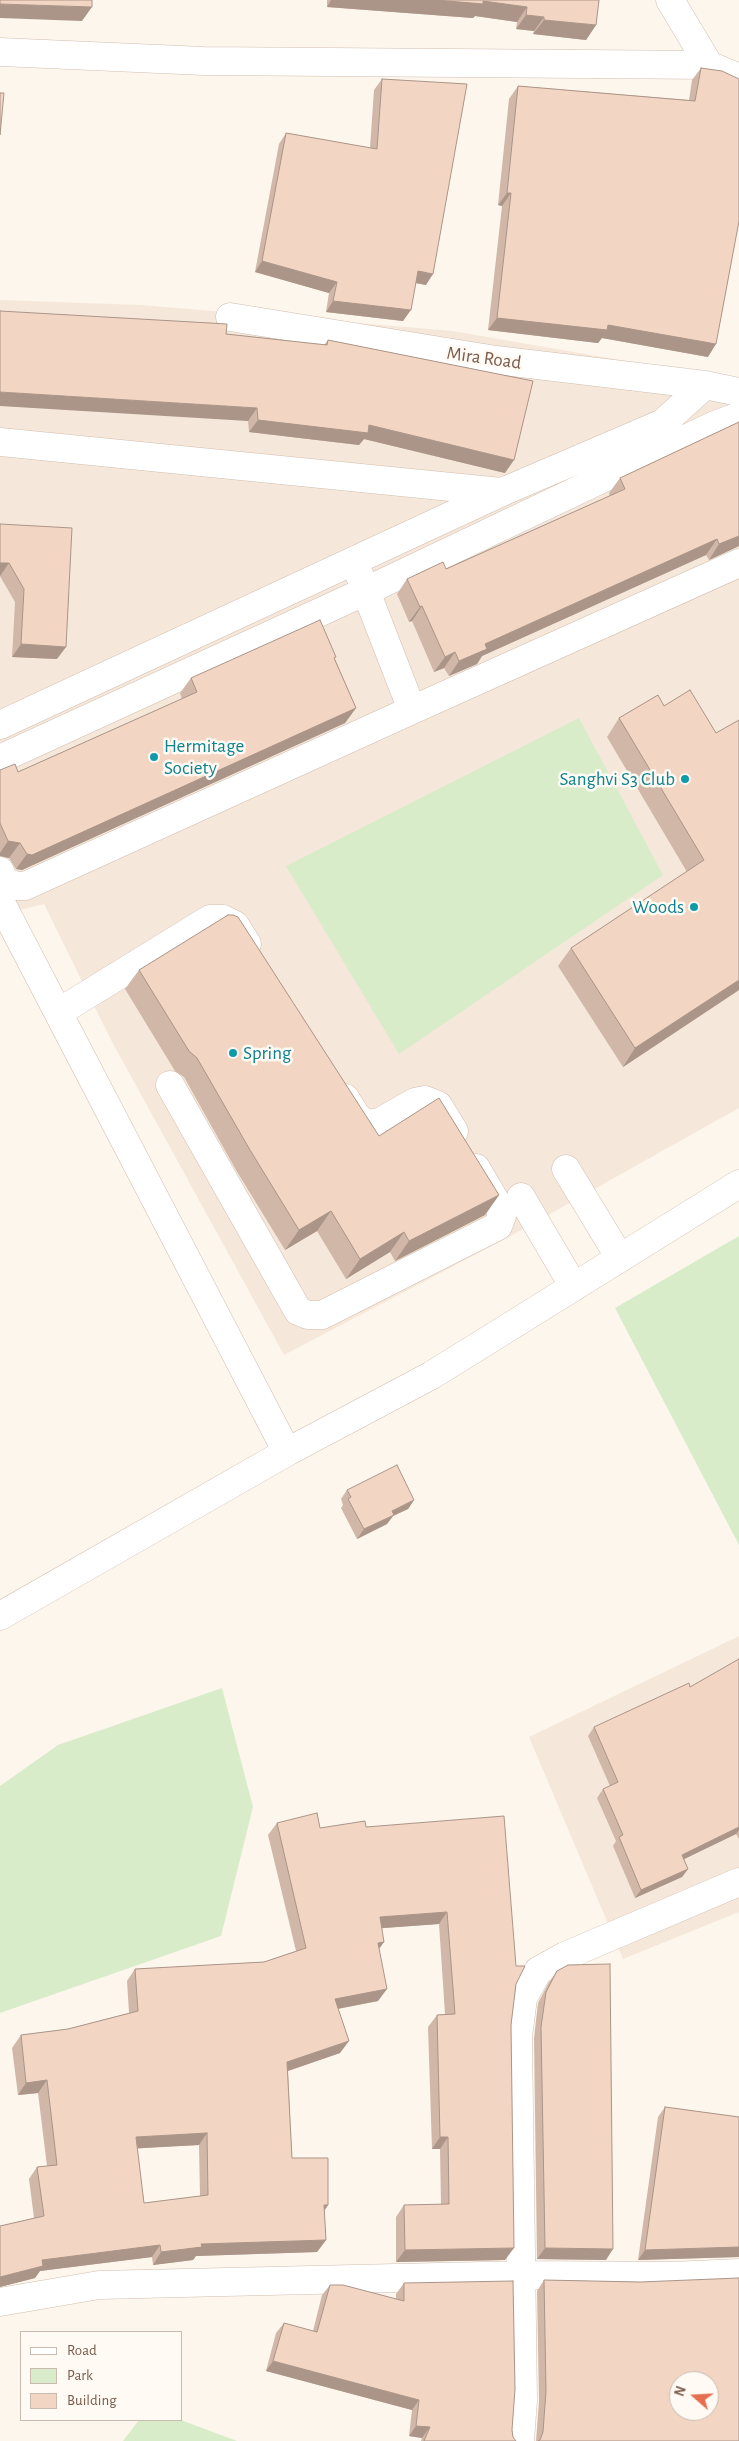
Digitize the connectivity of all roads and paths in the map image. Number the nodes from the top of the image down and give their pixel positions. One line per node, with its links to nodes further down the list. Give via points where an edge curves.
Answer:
1 (670, 0): 3 (street)
2 (0, 52): 3 (street, via 204,61)
3 (708, 65): 4 (street)
4 (739, 78)
5 (230, 317): 6 (street, Mira Road, via 496,360)
6 (705, 385): 7 (street, Mira Road); 10 (street, via 663,423)
7 (739, 392)
8 (739, 420): 13 (street, via 734,418 715,425)
9 (0, 442): 10 (street)
10 (502, 492): 11 (street)
11 (354, 560): 13 (street); 15 (street)
12 (739, 563): 14 (street)
13 (366, 591): 14 (street); 16 (street)
14 (412, 710): 17 (street, via 24,886 4,881)
15 (0, 725)
16 (0, 759)
17 (0, 872)
18 (0, 902): 20 (street)
19 (262, 967): 20 (street, via 235,925 223,918 210,919)
20 (59, 1012): 28 (street)
21 (331, 1075): 22 (street, via 357,1117 367,1124 380,1122 415,1102 425,1100 438,1106 502,1216 498,1226 322,1315 298,1311)
22 (170, 1085)
23 (566, 1169): 26 (street)
24 (739, 1184): 26 (street)
25 (521, 1197): 27 (street)
26 (620, 1258): 27 (street)
27 (574, 1287): 28 (street, via 432,1375)
28 (287, 1452): 29 (street)
29 (0, 1616)
30 (739, 1882): 32 (street, via 602,1938 538,1971 523,1998 518,2037)
31 (739, 2273): 32 (street)
32 (523, 2275): 33 (street, via 99,2285); 34 (street)
33 (0, 2302)
34 (520, 2441)

